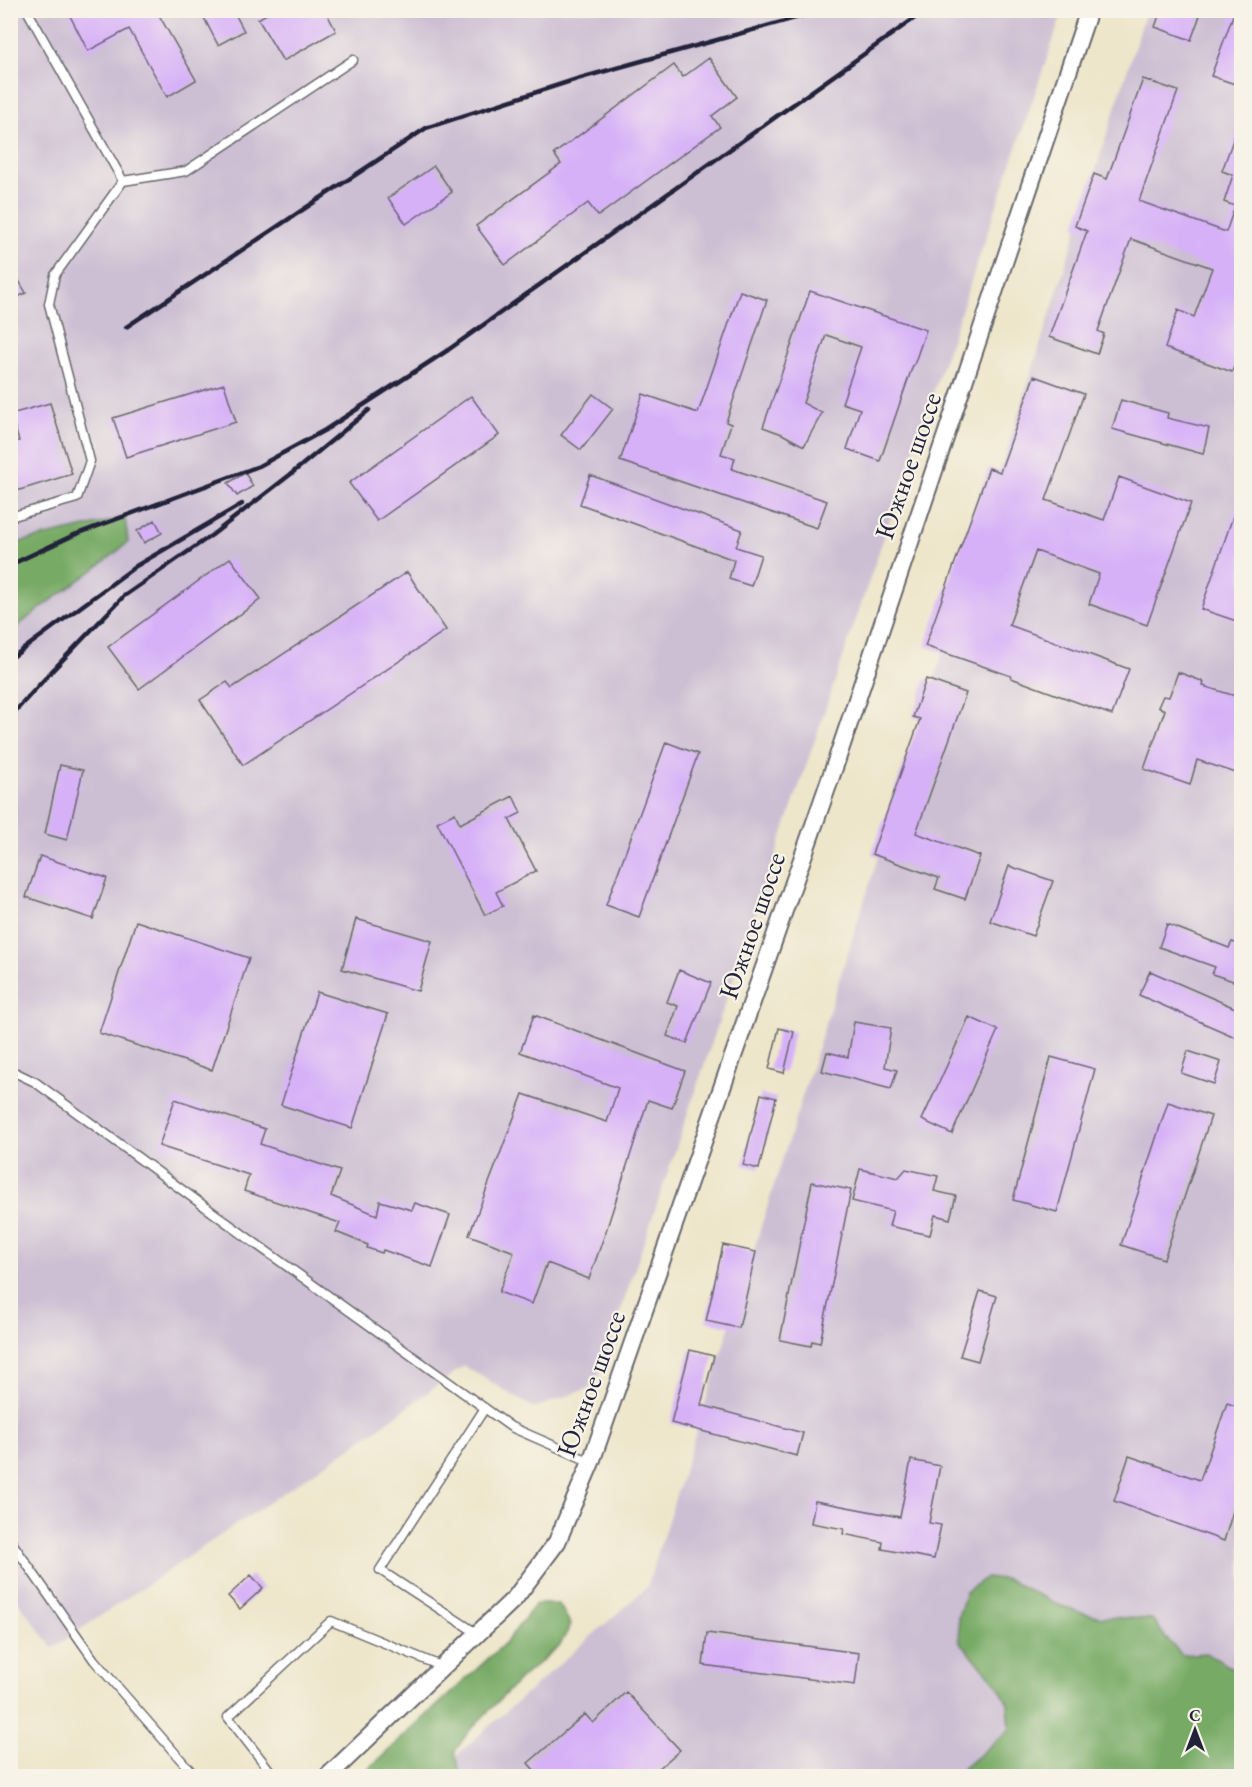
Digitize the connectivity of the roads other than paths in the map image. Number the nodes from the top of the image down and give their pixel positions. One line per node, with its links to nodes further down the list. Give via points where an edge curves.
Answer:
1 (27, 10): 4 (lane)
2 (1089, 10): 8 (street, Южное шоссе, via 835,765)
3 (353, 60): 4 (lane, via 186,171)
4 (123, 181): 5 (lane, via 55,275 49,304 90,461 77,498)
5 (10, 517)
6 (10, 1070): 7 (lane, via 35,1082)
7 (485, 1408): 8 (lane, via 512,1427); 10 (lane, via 380,1570)
8 (591, 1462): 10 (street, Южное шоссе, via 557,1542 515,1598)
9 (10, 1540): 12 (lane, via 94,1660)
10 (478, 1634): 11 (street, Южное шоссе)
11 (443, 1667): 13 (lane, via 332,1621 228,1717); 14 (street, Южное шоссе)
12 (195, 1776)
13 (274, 1776)
14 (328, 1776)

